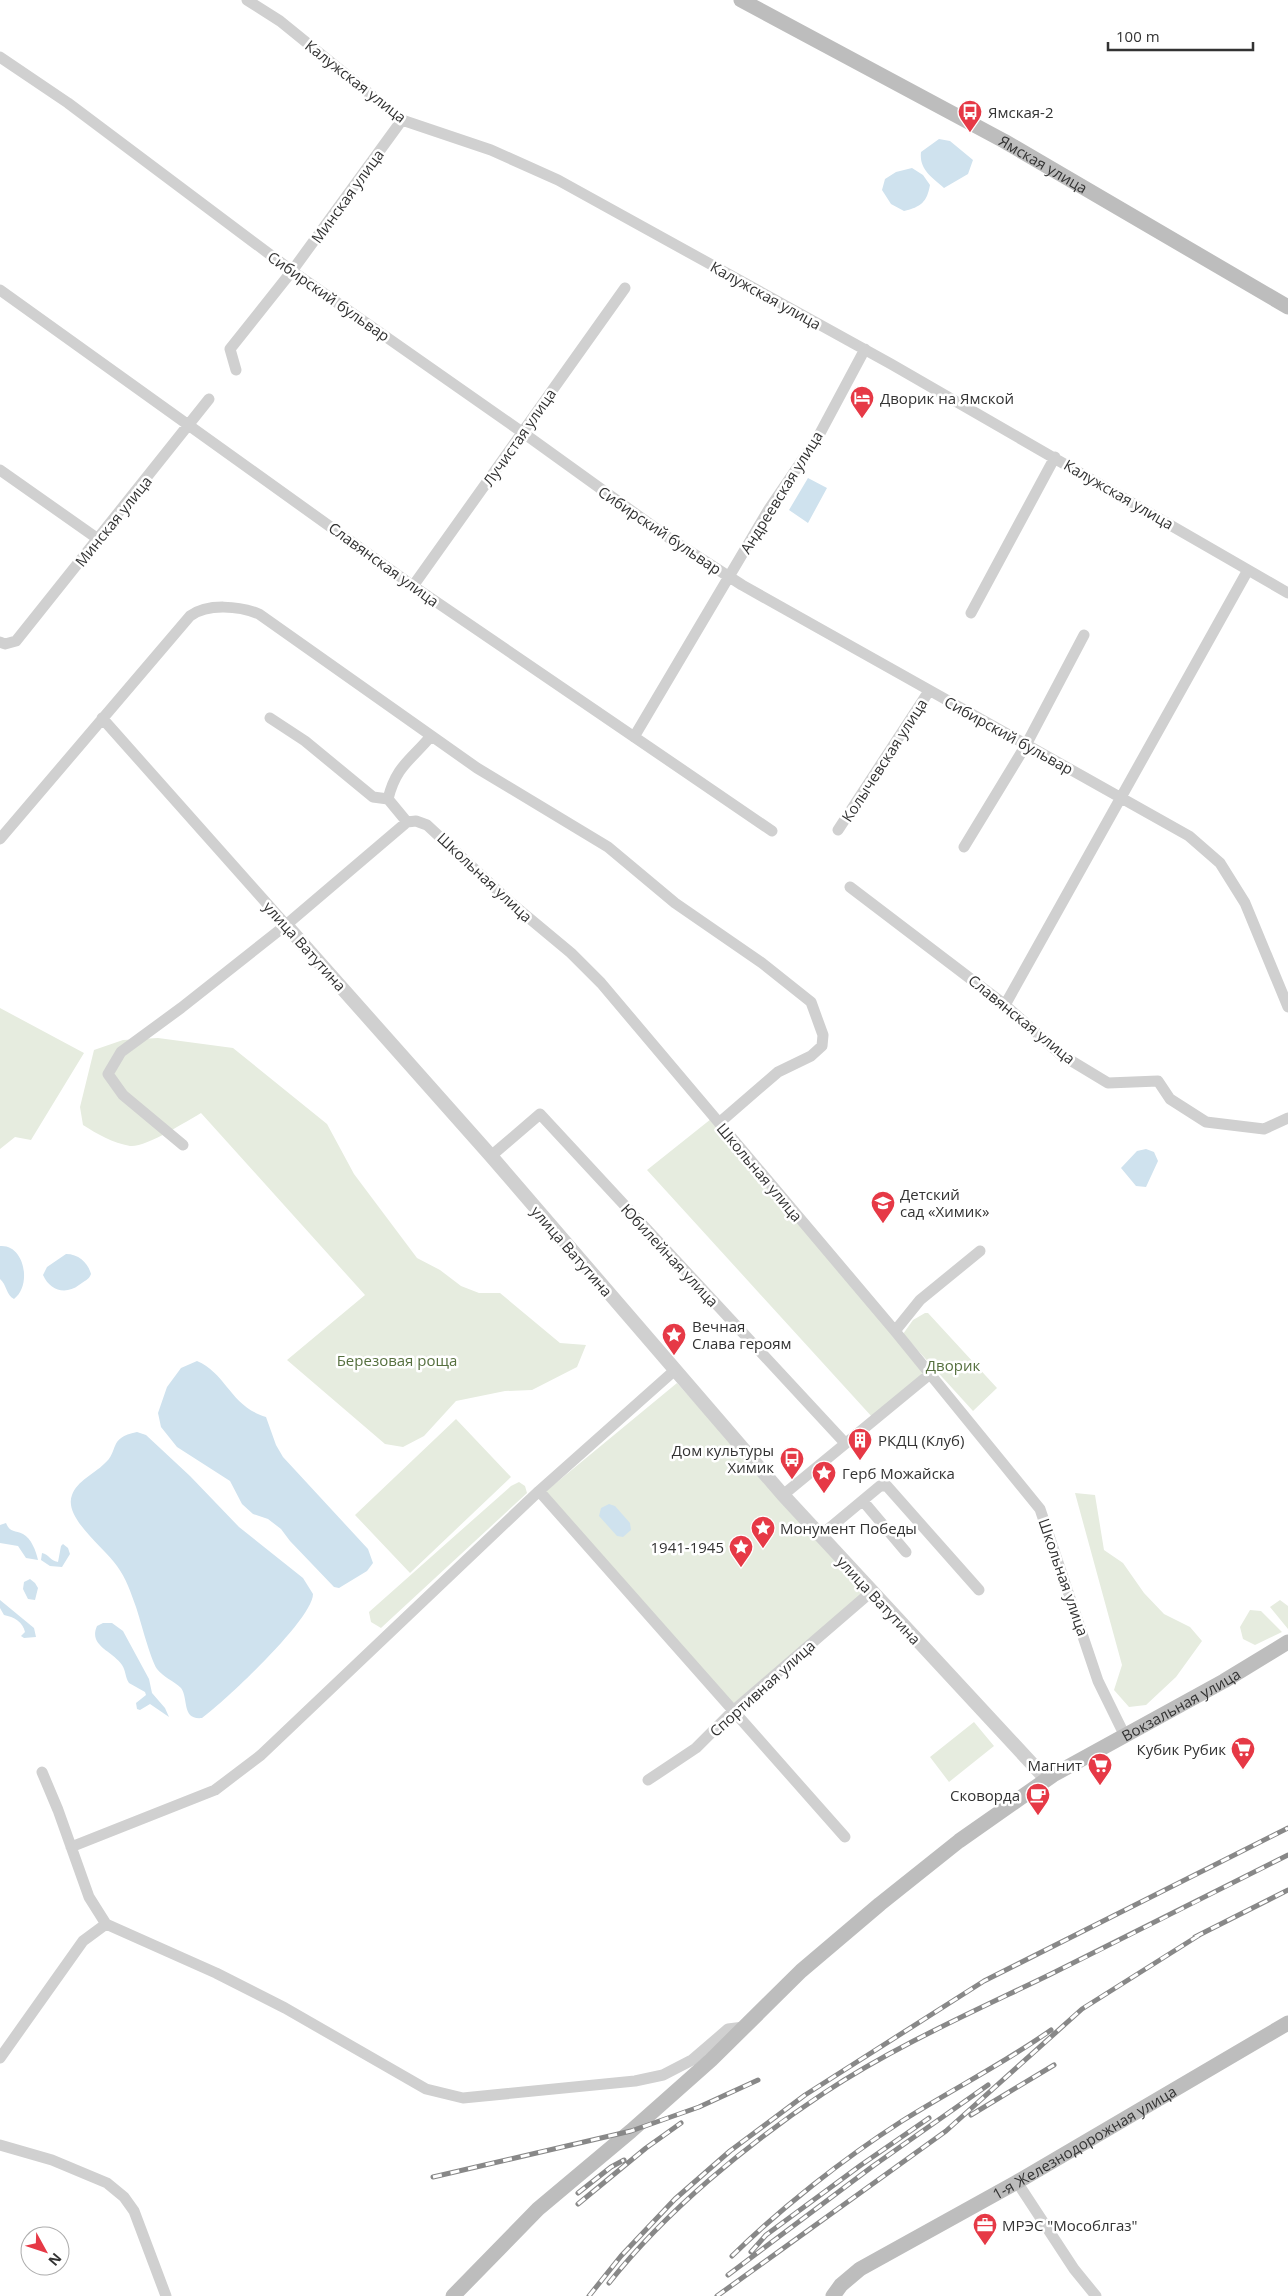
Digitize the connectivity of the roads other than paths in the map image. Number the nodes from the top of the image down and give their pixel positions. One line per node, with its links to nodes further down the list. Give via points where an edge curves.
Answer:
1 (247, 0): 4 (street, Калужская улица, via 280,22)
2 (741, 0): 8 (main road, Ямская улица, via 1004,141)
3 (0, 57): 5 (street, Сибирский бульвар, via 68,103)
4 (402, 120): 5 (street, Минская улица); 9 (street, Калужская улица, via 491,150 558,180)
5 (292, 271): 10 (street, Минская улица, via 230,349); 13 (street, Сибирский бульвар)
6 (625, 288): 13 (street, Лучистая улица)
7 (0, 290): 12 (street, Славянская улица)
8 (1288, 307)
9 (865, 349): 14 (street, Калужская улица); 18 (street, Андреевская улица, via 818,436)
10 (236, 370)
11 (209, 399): 12 (street, Минская улица)
12 (191, 424): 16 (street, Минская улица); 19 (street, Славянская улица)
13 (522, 432): 18 (street, Сибирский бульвар, via 672,540); 19 (street, Лучистая улица)
14 (1054, 457): 17 (street, Калужская улица); 21 (street)
15 (0, 470): 16 (street)
16 (98, 539): 23 (street, Минская улица, via 16,641)
17 (1248, 570): 20 (street, Калужская улица); 30 (street)
18 (728, 576): 24 (street, Сибирский бульвар); 28 (street, Андреевская улица)
19 (414, 586): 28 (street, Славянская улица)
20 (1288, 593)
21 (971, 613)
22 (1084, 635): 29 (street)
23 (0, 642)
24 (929, 690): 29 (street, Сибирский бульвар); 33 (street, Колычевская улица)
25 (102, 718): 27 (street, via 190,616 204,609 234,608 259,614); 35 (street); 38 (street, улица Ватутина)
26 (270, 718): 31 (street, via 305,741 373,797)
27 (431, 736): 31 (street, via 401,766 392,780); 44 (street, via 477,768 608,847 674,904 762,963 811,1002 823,1034 822,1046 811,1056 778,1072)
28 (634, 737): 34 (street, Славянская улица)
29 (1026, 745): 30 (street, Сибирский бульвар); 36 (street)
30 (1119, 797): 40 (street, Сибирский бульвар, via 1188,836 1220,863 1245,904); 41 (street)
31 (388, 799): 32 (street)
32 (407, 822): 38 (street); 44 (street, Школьная улица, via 416,821 431,828 511,903 581,962)
33 (838, 830)
34 (772, 831)
35 (0, 839)
36 (964, 847)
37 (850, 887): 41 (street, Славянская улица)
38 (286, 925): 45 (street, via 121,1052 108,1074 123,1095); 46 (street, улица Ватутина)
39 (1288, 981): 40 (street)
40 (1282, 992): 42 (street, Сибирский бульвар)
41 (1005, 1005): 43 (street, Славянская улица, via 1060,1054 1108,1083 1158,1081 1170,1099 1206,1122 1264,1129)
42 (1288, 1008)
43 (1288, 1118)
44 (719, 1123): 48 (street, Школьная улица)
45 (183, 1145)
46 (491, 1156): 49 (street, улица Ватутина); 51 (street, Юбилейная улица, via 540,1114)
47 (980, 1251): 48 (street, via 920,1300)
48 (895, 1331): 50 (street, Школьная улица)
49 (674, 1370): 52 (street); 53 (street, улица Ватутина)
50 (930, 1374): 51 (street); 61 (street, Школьная улица, via 1040,1509 1098,1681)
51 (845, 1443): 53 (street)
52 (538, 1491): 60 (street); 66 (street, via 238,1774 215,1790)
53 (783, 1495): 55 (street, улица Ватутина)
54 (863, 1501): 55 (street); 56 (street); 57 (street, via 880,1486 890,1486)
55 (820, 1536): 58 (street, улица Ватутина)
56 (906, 1552)
57 (979, 1590)
58 (871, 1592): 60 (street, Спортивная улица); 63 (street, улица Ватутина)
59 (1288, 1642): 61 (main road, Вокзальная улица, via 1224,1681)
60 (733, 1711): 64 (street, Спортивная улица, via 696,1748); 65 (street)
61 (1124, 1734): 63 (main road, Вокзальная улица)
62 (42, 1772): 66 (street)
63 (1046, 1779): 69 (main road, Вокзальная улица, via 959,1841 880,1904 801,1971)
64 (648, 1780)
65 (844, 1837)
66 (71, 1847): 67 (street, via 89,1897)
67 (106, 1924): 69 (street, via 285,2008 426,2089 463,2098 663,2075 692,2060 728,2029); 70 (street, via 83,1941)
68 (1288, 2023): 72 (main road, 1-я Железнодорожная улица)
69 (744, 2027): 74 (main road, Вокзальная улица, via 631,2131 538,2209)
70 (0, 2058)
71 (0, 2145): 73 (street, via 52,2160 106,2183 124,2197 134,2211)
72 (1017, 2182): 75 (main road, 1-я Железнодорожная улица, via 860,2269 845,2280); 76 (street, via 1074,2269)
73 (166, 2296)
74 (453, 2296)
75 (833, 2296)
76 (1096, 2296)

